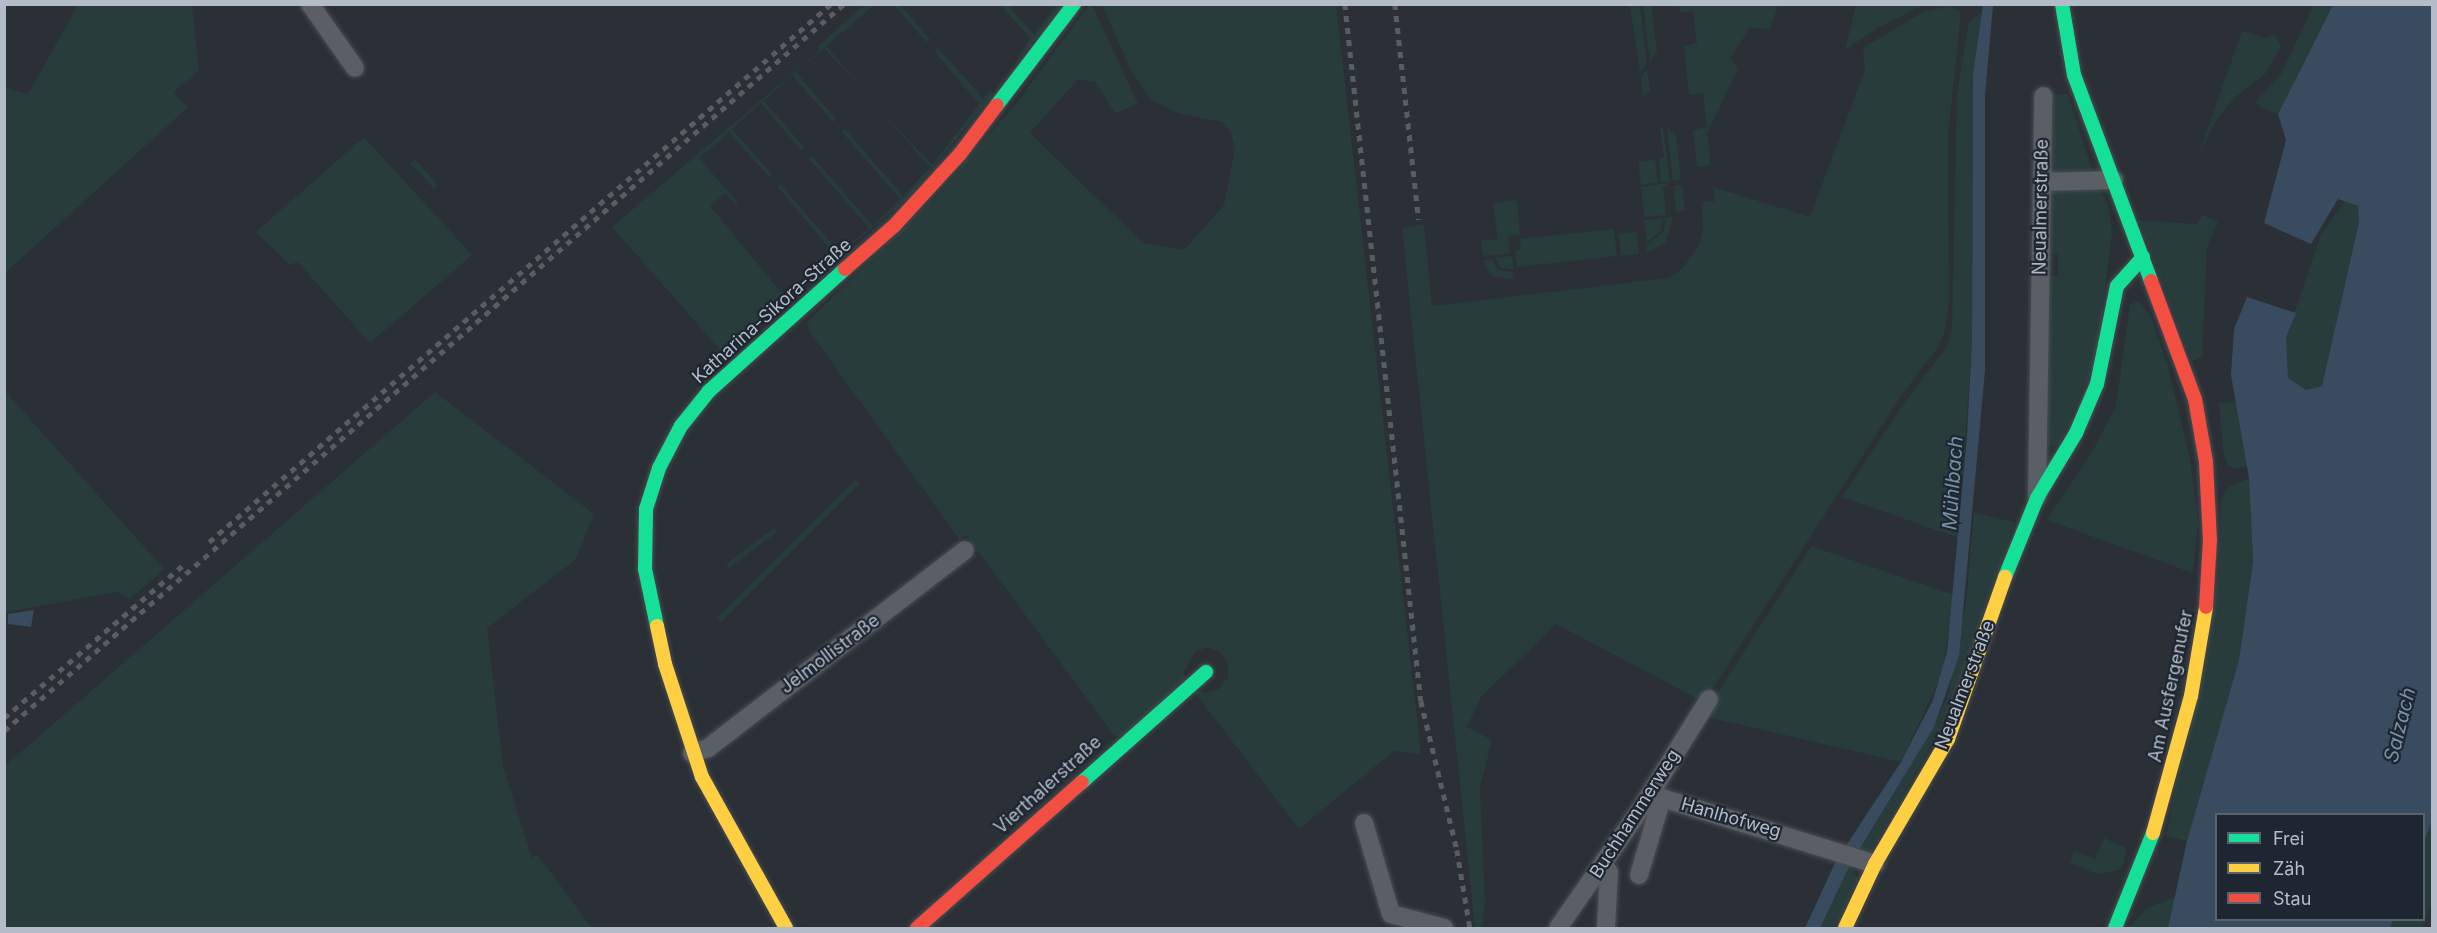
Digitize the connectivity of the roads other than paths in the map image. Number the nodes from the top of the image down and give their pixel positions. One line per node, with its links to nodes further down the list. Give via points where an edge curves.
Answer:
1 (310, 4): 4 (street)
2 (1074, 4): 13 (street, Katharina-Sikora-Straße, via 960,154 894,226 709,391 681,426 659,468 645,516 645,569 662,652)
3 (2062, 4): 6 (street, via 2074,75)
4 (355, 68)
5 (2043, 96): 7 (street, Neualmerstraße)
6 (2114, 180): 7 (street); 8 (street, Am Ausfergenufer)
7 (2042, 182): 9 (street, Neualmerstraße)
8 (2143, 257): 9 (street, Neualmerstraße, via 2117,286 2097,384 2076,433); 26 (street, Am Ausfergenufer, via 2194,399 2206,462 2210,540 2207,604 2191,696 2156,826)
9 (2037, 498): 17 (street, Neualmerstraße, via 2015,547 1948,739 1911,808)
10 (965, 550): 13 (street, Jelmollistraße, via 708,748)
11 (1206, 672): 21 (street, Vierthalerstraße)
12 (1709, 699): 15 (street, Buchhammerweg)
13 (692, 753): 20 (street, Katharina-Sikora-Straße)
14 (1364, 823): 22 (street, via 1391,914)
15 (1622, 836): 16 (street); 18 (street, Buchhammerweg)
16 (1648, 845): 17 (street, Hanlhofweg, via 1662,798); 19 (street, Hanlhofweg)
17 (1868, 861): 25 (street, Neualmerstraße)
18 (1603, 866): 23 (street, Buchhammerweg); 24 (street, via 1609,872)
19 (1639, 875)
20 (786, 928)
21 (917, 928)
22 (1444, 928)
23 (1558, 928)
24 (1606, 928)
25 (1845, 928)
26 (2115, 928)

